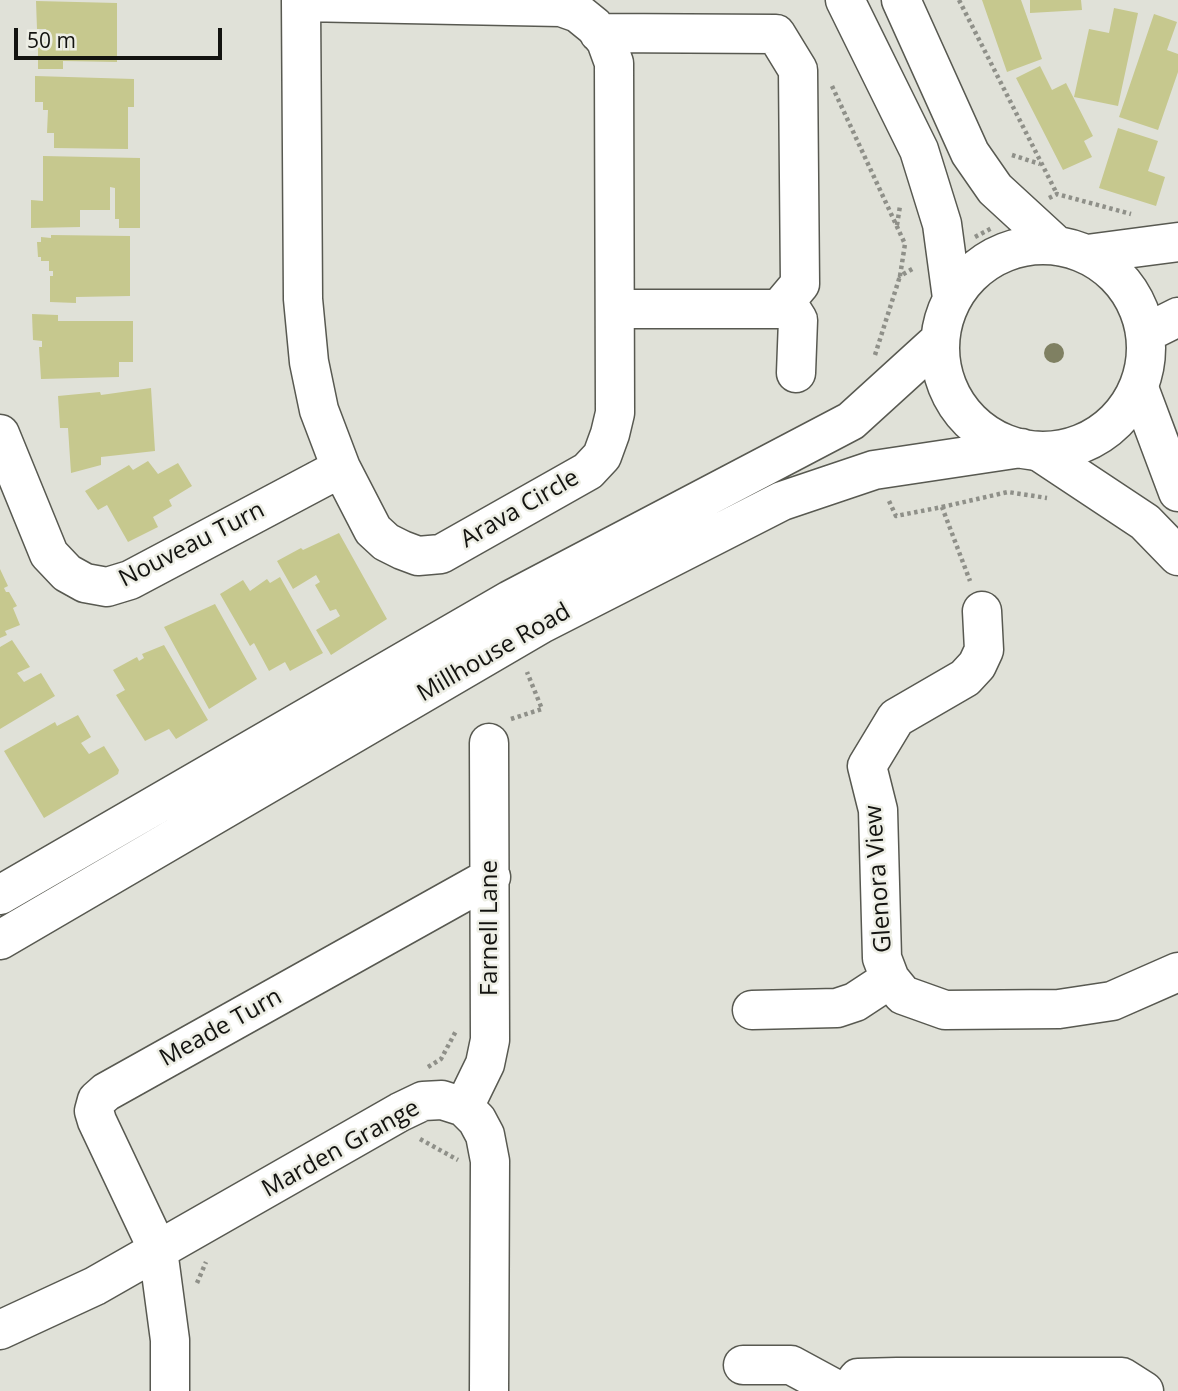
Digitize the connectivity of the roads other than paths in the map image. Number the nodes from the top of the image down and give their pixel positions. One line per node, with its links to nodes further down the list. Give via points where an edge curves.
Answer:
1 (845, 0): 7 (street, via 919,150 942,224)
2 (901, 0): 6 (street, via 970,153 995,189)
3 (301, 1): 4 (street, Arava Circle, via 561,8 578,13); 16 (street, Arava Circle, via 303,299 319,410)
4 (599, 33): 8 (street, via 776,34 798,70 800,284); 9 (street, Arava Circle, via 614,62)
5 (1178, 242): 6 (street)
6 (1072, 250): 7 (street, via 1026,246 997,256 971,273); 10 (street, via 1115,273 1135,301)
7 (952, 298): 11 (street)
8 (786, 301): 9 (street, via 779,309); 12 (street, via 797,320)
9 (615, 309): 16 (street, Arava Circle, via 615,413 602,456 588,471 441,554 418,556 386,542 373,530)
10 (1162, 325): 13 (street, via 1147,352)
11 (940, 340): 15 (street, via 942,369 963,413 993,438); 22 (street, Millhouse Road, via 850,421 510,600)
12 (796, 373)
13 (1139, 388): 15 (street, via 1122,415 1099,435 1070,447); 17 (street)
14 (0, 434): 16 (street, Nouveau Turn, via 49,554 67,573 107,587 131,580)
15 (1030, 449): 18 (street, via 1144,522); 23 (street, Millhouse Road, via 874,470 782,501 541,624)
16 (341, 468)
17 (1178, 492)
18 (1178, 556)
19 (982, 611): 25 (street, Glenora View, via 984,650 977,665 965,678 896,718 867,766 878,810 882,958)
20 (498, 732): 21 (street, Farnell Lane)
21 (491, 877): 27 (street, Farnell Lane, via 490,1040 485,1064); 28 (street, Meade Turn, via 97,1100 97,1121)
22 (0, 895)
23 (0, 940)
24 (1178, 972): 25 (street, Glenora View, via 1112,1001 1059,1009 945,1010 903,995)
25 (890, 979): 26 (street, via 837,1008)
26 (752, 1010)
27 (464, 1107): 28 (street, Marden Grange, via 442,1100 423,1101); 32 (street, via 485,1135 490,1161)
28 (158, 1250): 29 (street, Marden Grange, via 95,1286); 31 (street, via 170,1340)
29 (0, 1329)
30 (743, 1366): 33 (street, via 791,1364)
31 (170, 1391)
32 (489, 1391)
33 (839, 1391)
34 (848, 1391): 35 (street, via 858,1378 1122,1377)
35 (1144, 1391)

